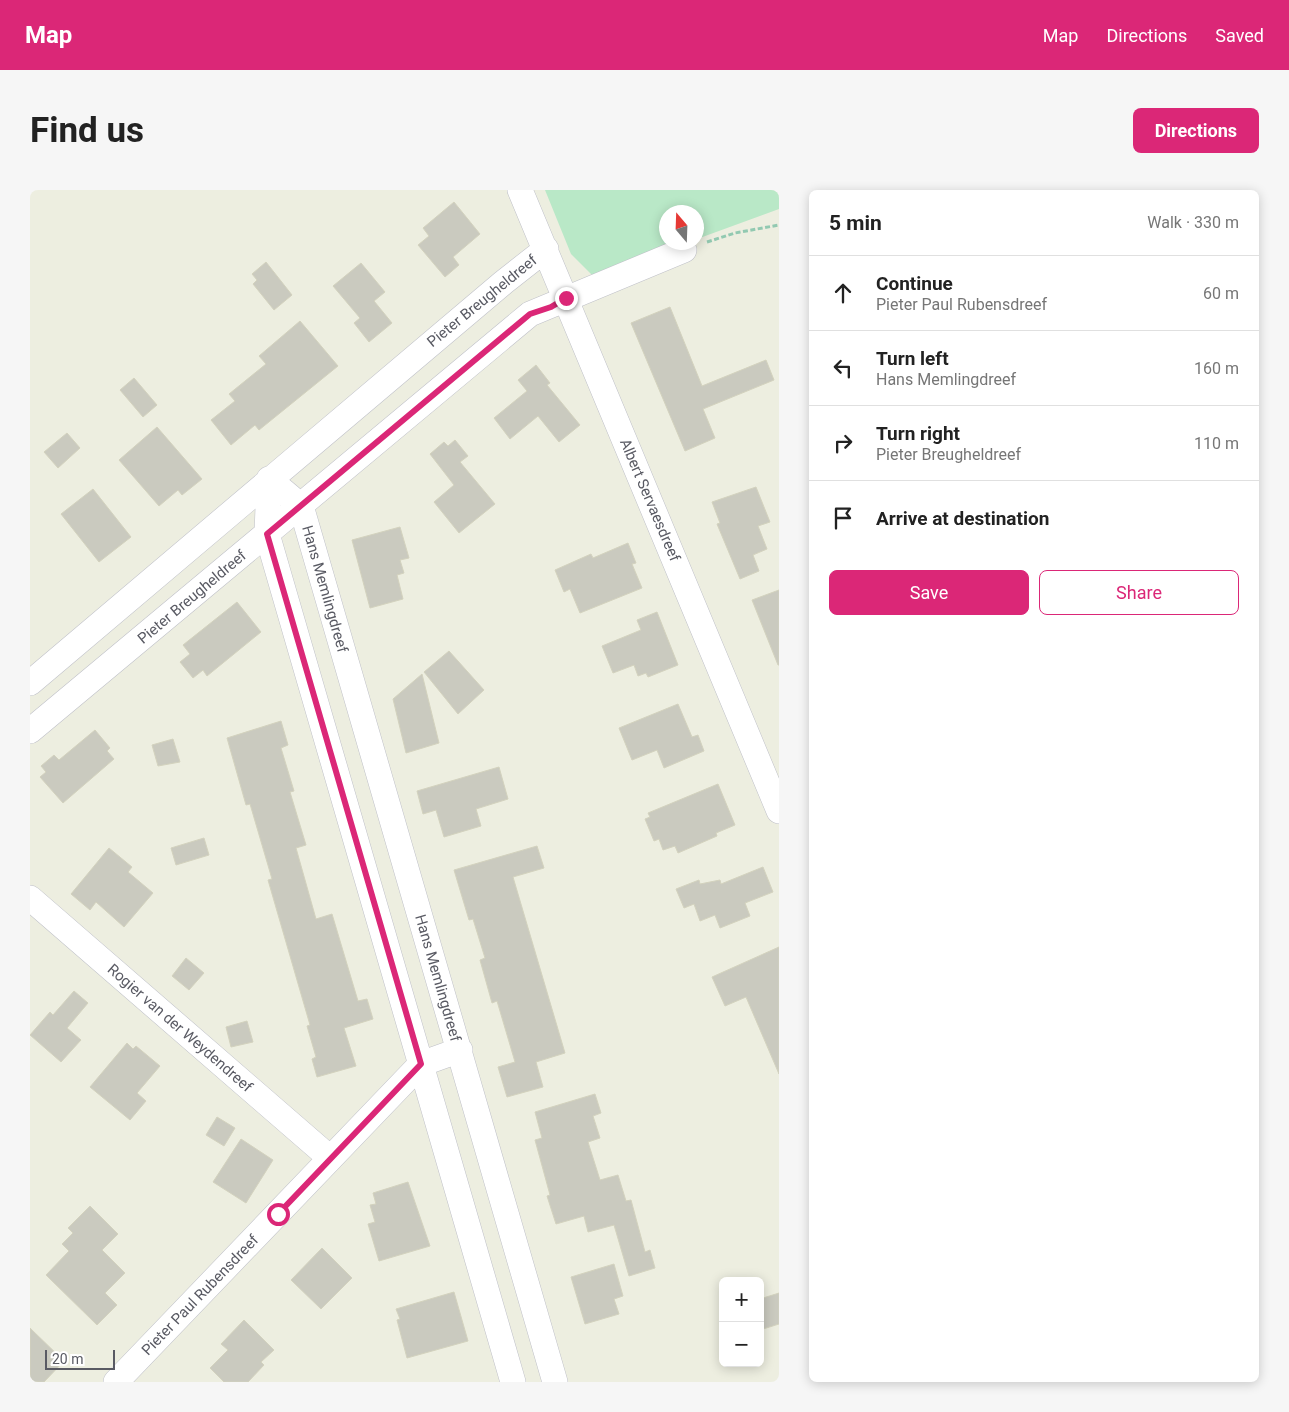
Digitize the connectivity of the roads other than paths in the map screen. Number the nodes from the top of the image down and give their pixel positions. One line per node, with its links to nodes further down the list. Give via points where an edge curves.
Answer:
1 (520, 190): 2 (street, Albert Servaesdreef)
2 (546, 249): 4 (street, Albert Servaesdreef); 5 (street, Pieter Breugheldreef)
3 (684, 250): 4 (street, Pieter Breugheldreef)
4 (566, 298): 6 (street, Pieter Breugheldreef, via 524,319); 10 (street, Albert Servaesdreef)
5 (269, 480): 6 (street, Hans Memlingdreef); 7 (street); 8 (street, Pieter Breugheldreef)
6 (301, 506): 7 (street, Pieter Breugheldreef); 12 (street, Hans Memlingdreef)
7 (267, 534): 9 (street, Pieter Breugheldreef); 13 (street)
8 (30, 683)
9 (30, 731)
10 (779, 811)
11 (30, 898): 14 (street, Rogier van der Weydendreef)
12 (460, 1050): 13 (street, Pieter Paul Rubensdreef); 17 (street, Hans Memlingdreef)
13 (421, 1064): 14 (street, Pieter Paul Rubensdreef); 16 (street)
14 (330, 1158): 15 (street, Pieter Paul Rubensdreef)
15 (116, 1382)
16 (513, 1382)
17 (556, 1382)

